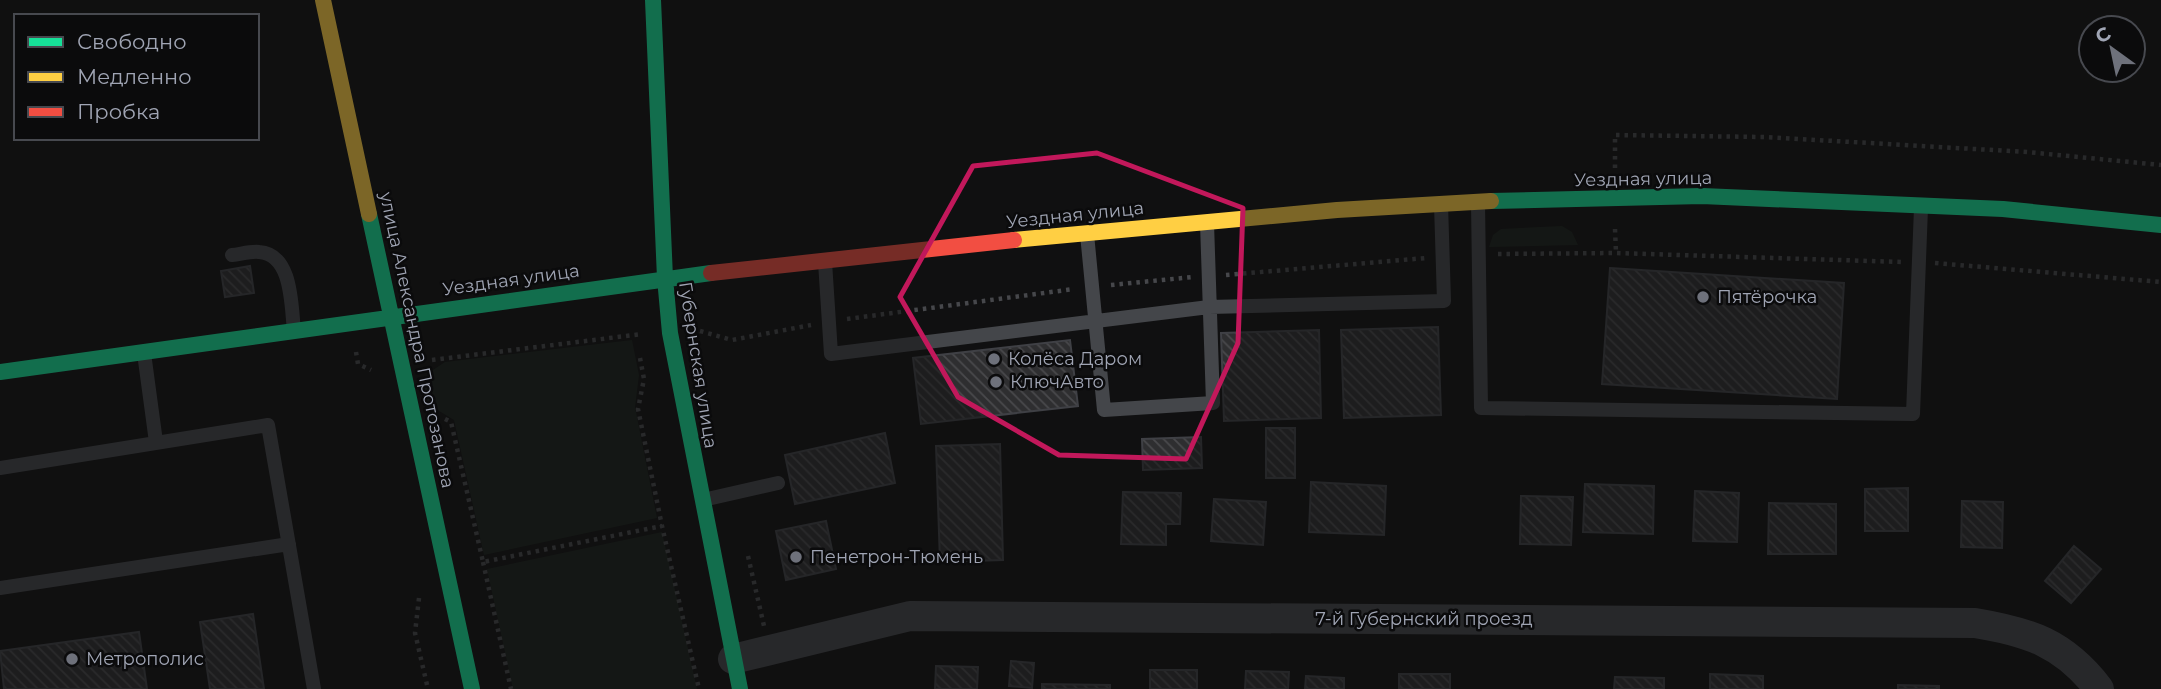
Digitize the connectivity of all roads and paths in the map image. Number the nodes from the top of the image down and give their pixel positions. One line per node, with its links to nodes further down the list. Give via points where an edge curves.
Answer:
1 (323, 0): 16 (street, улица Александра Протозанова)
2 (653, 0): 14 (street, Губернская улица)
3 (2161, 165): 4 (path, via 2027,152 1764,137 1615,135)
4 (1615, 198): 5 (street, Уездная улица); 7 (street, Уездная улица, via 1702,196); 11 (path)
5 (1478, 201): 6 (street, Уездная улица); 7 (lane, via 1481,408 1913,414)
6 (1441, 204): 8 (street, Уездная улица); 15 (lane, via 1444,301)
7 (1921, 204): 9 (street, Уездная улица)
8 (1207, 221): 10 (street, Уездная улица); 15 (lane)
9 (2161, 225)
10 (1087, 232): 13 (street, Уездная улица); 17 (lane)
11 (1616, 253)
12 (232, 256): 18 (lane, via 257,251 282,267)
13 (825, 260): 14 (street, Уездная улица); 17 (lane, via 831,354)
14 (665, 278): 16 (street, Уездная улица); 27 (street, Губернская улица, via 670,334)
15 (1209, 307): 17 (lane); 17 (lane, via 1213,403 1104,410)
16 (392, 317): 18 (street, Уездная улица); 35 (street, улица Александра Протозанова)
17 (1095, 320)
18 (294, 331): 21 (street, Уездная улица)
19 (636, 334): 20 (path)
20 (638, 345)
21 (144, 352): 23 (street, Уездная улица); 24 (lane)
22 (640, 356): 37 (path, via 644,379 638,409)
23 (0, 372)
24 (156, 443): 25 (lane); 28 (lane, via 268,425)
25 (0, 468)
26 (778, 483): 27 (lane)
27 (702, 501): 32 (street, Губернская улица)
28 (289, 544): 31 (lane); 33 (lane)
29 (483, 562): 36 (path)
30 (420, 585): 34 (path, via 415,633)
31 (0, 588)
32 (733, 659): 38 (street, Губернская улица); 39 (street, 7-й Губернский проезд, via 910,616 1975,623 2012,629 2061,650)
33 (314, 689)
34 (428, 689)
35 (472, 689)
36 (511, 689)
37 (699, 689)
38 (740, 689)
39 (2099, 689)

